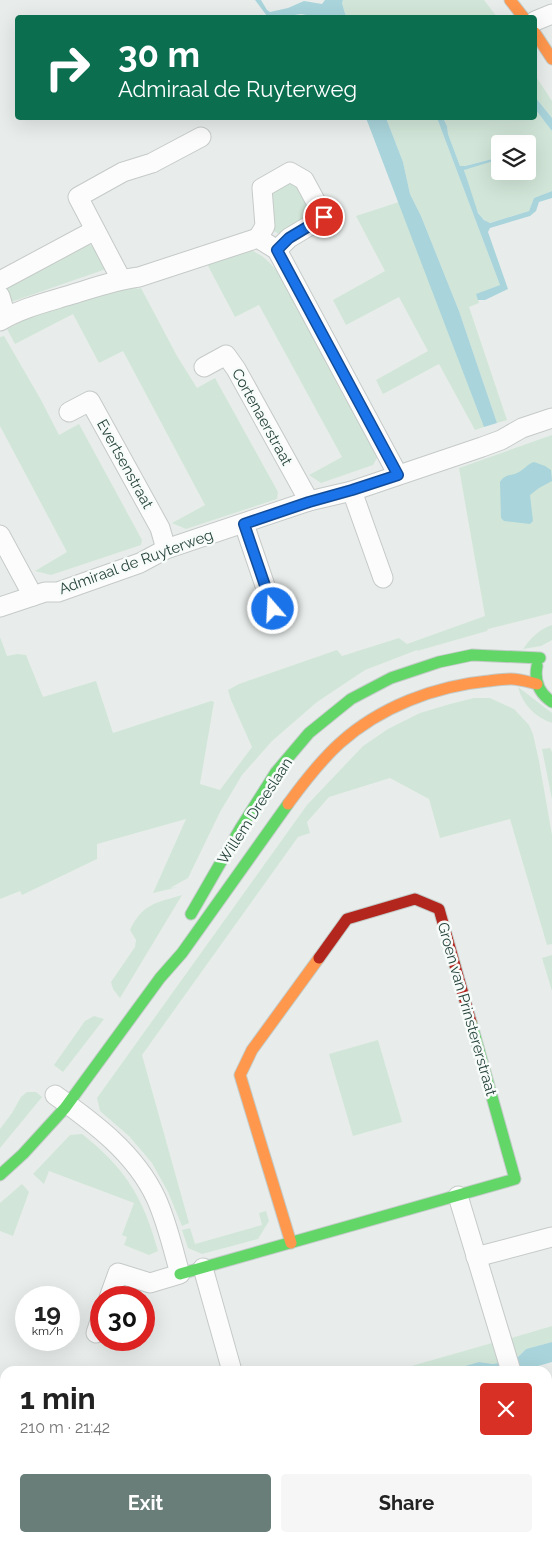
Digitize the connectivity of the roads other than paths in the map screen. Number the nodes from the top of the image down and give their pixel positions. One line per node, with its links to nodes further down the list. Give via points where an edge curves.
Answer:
1 (510, 0): 3 (street)
2 (552, 14): 4 (street)
3 (522, 15)
4 (537, 20)
5 (537, 36): 6 (street)
6 (552, 59)
7 (201, 137): 8 (street, via 152,163 123,172 78,197)
8 (95, 230): 11 (street); 12 (street)
9 (258, 238): 10 (street); 10 (street, via 265,226 262,188 290,172 304,180 324,217 289,238); 11 (street, via 139,277)
10 (277, 250): 18 (street)
11 (121, 279): 14 (street)
12 (0, 281)
13 (0, 296): 14 (street)
14 (3, 319)
15 (204, 367): 20 (street, Cortenaerstraat, via 226,355)
16 (70, 412): 23 (street, Evertsenstraat, via 90,401 160,528)
17 (552, 418): 18 (street, Admiraal de Ruyterweg, via 522,428 501,440)
18 (398, 475): 19 (street, Admiraal de Ruyterweg)
19 (352, 490): 20 (street, Admiraal de Ruyterweg); 24 (street)
20 (309, 502): 21 (street, Admiraal de Ruyterweg)
21 (244, 524): 23 (street, Admiraal de Ruyterweg); 27 (street)
22 (0, 535): 25 (street)
23 (166, 549): 25 (street, Admiraal de Ruyterweg, via 140,563 58,592)
24 (383, 578)
25 (33, 596): 26 (street, Admiraal de Ruyterweg)
26 (0, 608)
27 (273, 609)
28 (537, 684): 29 (street, via 540,692); 30 (street, Willem Dreeslaan, via 536,670 543,654 472,656 439,662 391,678 351,699 309,733 276,772); 32 (street, Willem Dreeslaan, via 513,679 460,684 410,701 356,730 322,761 297,792 180,955)
29 (552, 702)
30 (186, 922)
31 (172, 947): 32 (street, Willem Dreeslaan)
32 (157, 981): 33 (street, Willem Dreeslaan)
33 (61, 1100): 34 (street, Willem Dreeslaan, via 33,1145); 40 (street, via 114,1141 144,1178 165,1220)
34 (0, 1176)
35 (458, 1196): 37 (street, Groen van Prinstererstraat); 37 (street, Groen van Prinstererstraat, via 515,1179 439,909 415,899 347,918 252,1050 240,1075); 38 (street)
36 (552, 1236): 38 (street)
37 (291, 1243): 39 (street, Groen van Prinstererstraat)
38 (476, 1257): 42 (street)
39 (203, 1268): 40 (street, Groen van Prinstererstraat); 43 (street)
40 (180, 1274): 41 (street, via 150,1283 118,1273)
41 (113, 1286)
42 (509, 1363)
43 (231, 1366)

